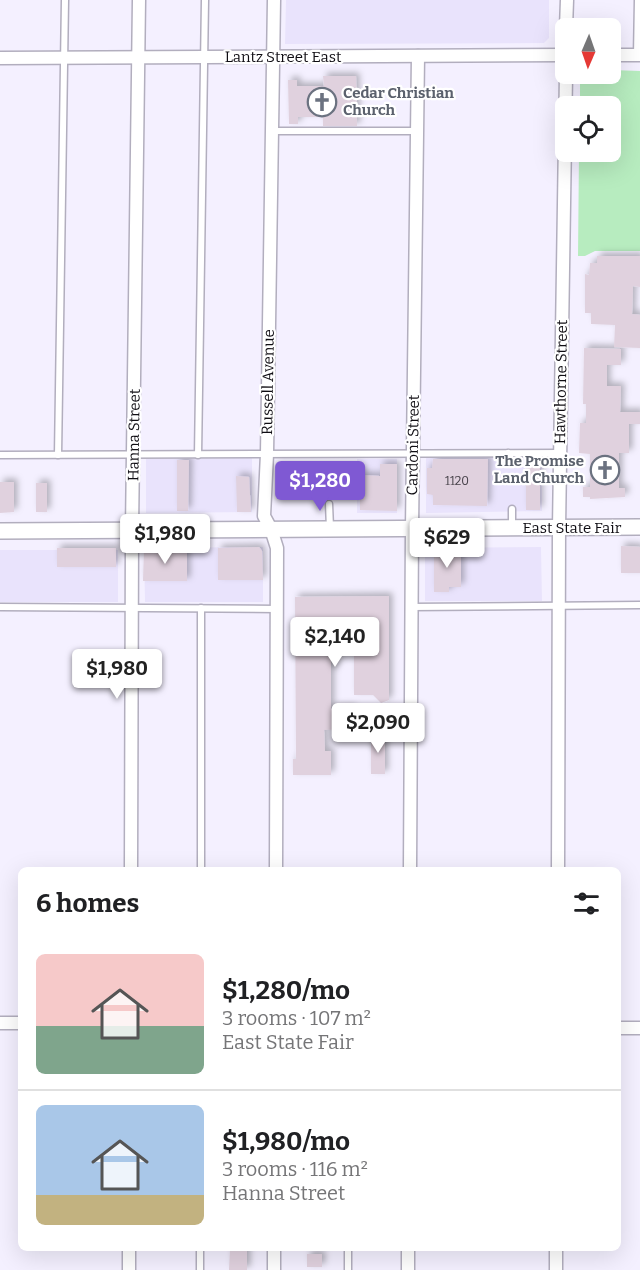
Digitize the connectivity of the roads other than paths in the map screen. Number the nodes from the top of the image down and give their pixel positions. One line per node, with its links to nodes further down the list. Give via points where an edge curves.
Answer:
1 (65, 0): 16 (lane)
2 (139, 0): 12 (street, Hanna Street)
3 (204, 0): 13 (lane)
4 (274, 0): 14 (street, Russell Avenue)
5 (567, 0): 7 (street)
6 (638, 0): 10 (lane)
7 (566, 18)
8 (555, 55): 11 (street, Lantz Street East)
9 (621, 55): 10 (street)
10 (639, 55)
11 (418, 56): 14 (street, Lantz Street East); 19 (street, Cardoni Street)
12 (138, 57): 13 (street, Lantz Street East); 16 (street, Lantz Street East); 26 (street, Hanna Street)
13 (204, 57): 14 (street, Lantz Street East); 27 (lane)
14 (273, 57): 18 (street, Russell Avenue)
15 (0, 58): 16 (street, Lantz Street East)
16 (64, 58): 25 (lane)
17 (566, 84): 22 (street, Hawthorne Street)
18 (272, 131): 19 (lane); 23 (street, Russell Avenue)
19 (417, 131): 20 (street, Cardoni Street)
20 (413, 453): 21 (lane); 23 (lane); 32 (street, Cardoni Street)
21 (508, 453): 22 (lane); 28 (lane)
22 (560, 453): 34 (street, Hawthorne Street)
23 (267, 454): 27 (lane); 35 (street, Russell Avenue, via 264,516)
24 (0, 455): 25 (lane)
25 (58, 455): 26 (lane)
26 (133, 455): 27 (lane); 37 (street, Hanna Street)
27 (198, 455)
28 (513, 463)
29 (329, 504): 36 (lane)
30 (512, 509): 33 (lane)
31 (640, 527): 34 (street, East State Fair)
32 (412, 528): 33 (street, East State Fair); 36 (street, East State Fair); 42 (street, Cardoni Street)
33 (512, 528): 34 (street, East State Fair)
34 (559, 528): 39 (street, Hawthorne Street)
35 (271, 529): 36 (street, East State Fair); 37 (street, East State Fair); 45 (street, Russell Avenue, via 277,548)
36 (330, 529)
37 (132, 530): 38 (street, East State Fair); 43 (street, Hanna Street)
38 (0, 531)
39 (559, 605): 40 (lane); 42 (lane); 50 (street, Hawthorne Street)
40 (640, 605)
41 (0, 606): 43 (lane)
42 (411, 607): 49 (street, Cardoni Street)
43 (132, 608): 44 (lane); 46 (street, Hanna Street)
44 (201, 608): 45 (lane); 47 (lane)
45 (277, 609): 48 (street, Russell Avenue)
46 (131, 867)
47 (201, 867)
48 (276, 867)
49 (410, 867)
50 (558, 867)
51 (0, 1023): 52 (street)
52 (18, 1023)
53 (621, 1028): 54 (street)
54 (640, 1028)
55 (129, 1251): 61 (street)
56 (200, 1251): 62 (lane)
57 (274, 1251): 63 (street)
58 (348, 1251): 64 (lane)
59 (408, 1251): 65 (street)
60 (556, 1251): 66 (street)
61 (129, 1270)
62 (200, 1270)
63 (274, 1270)
64 (348, 1270)
65 (408, 1270)
66 (556, 1270)

